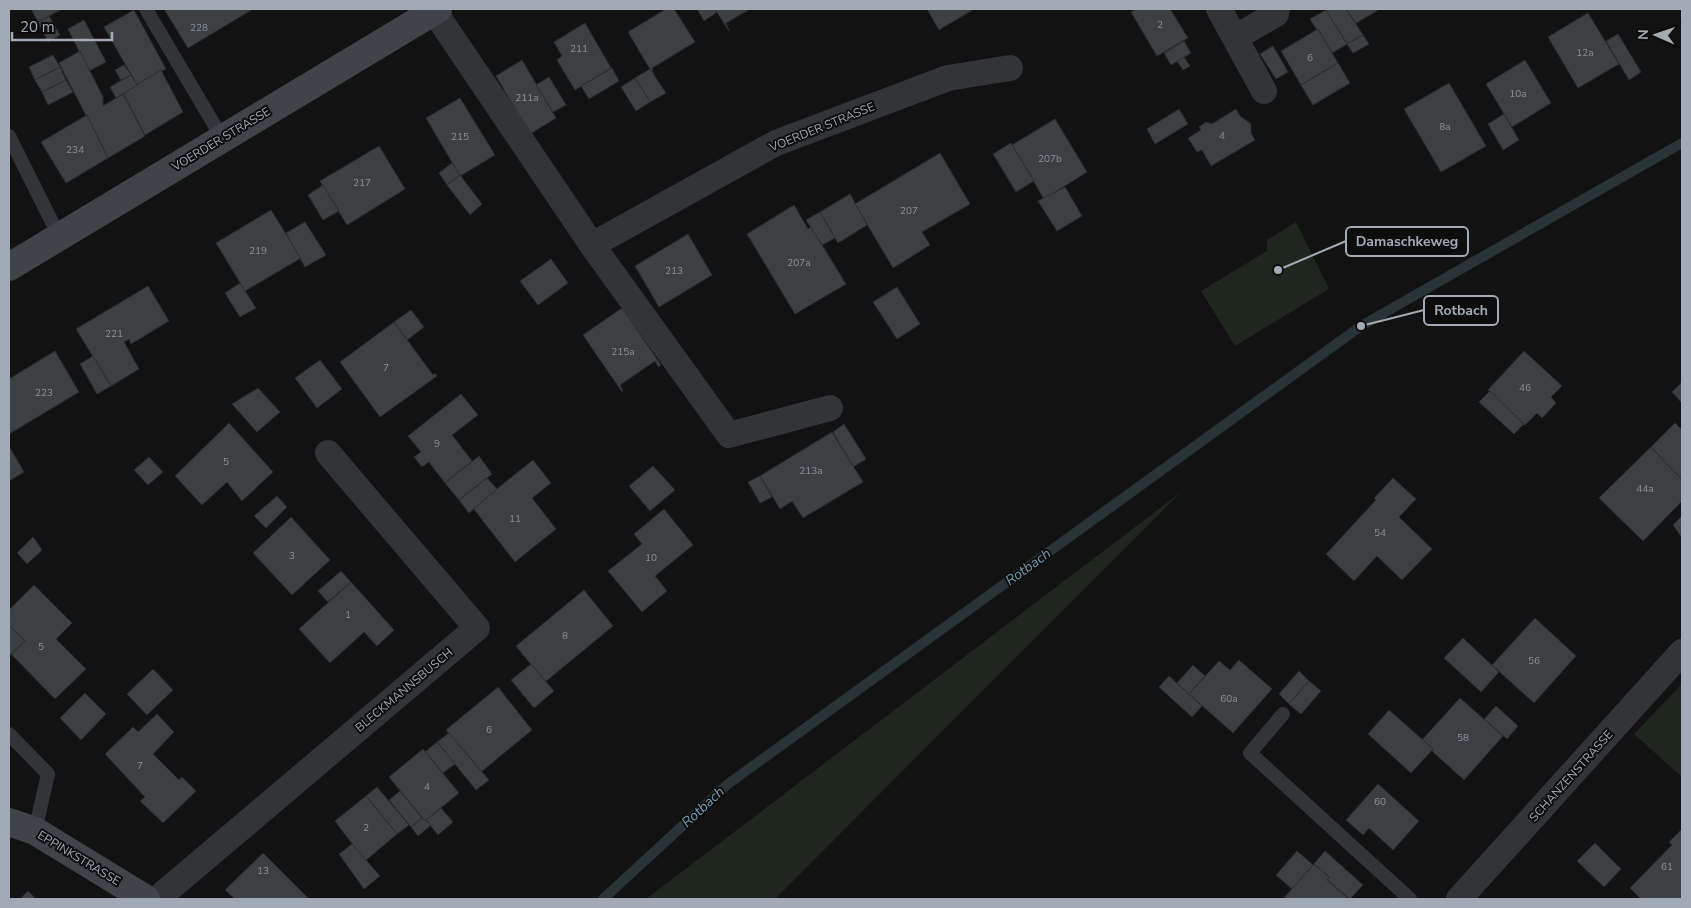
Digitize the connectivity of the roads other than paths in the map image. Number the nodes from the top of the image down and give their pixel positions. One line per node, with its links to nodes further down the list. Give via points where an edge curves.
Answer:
1 (146, 9): 9 (lane)
2 (1219, 9): 5 (street)
3 (1277, 9): 5 (street, via 1276,14)
4 (436, 10): 9 (main road, VOERDER STRASSE); 11 (street, VOERDER STRASSE)
5 (1236, 37): 7 (street)
6 (1010, 68): 11 (street, VOERDER STRASSE, via 948,78 776,143)
7 (1264, 91)
8 (9, 136): 10 (lane)
9 (222, 138): 10 (main road, VOERDER STRASSE)
10 (59, 236): 12 (main road, VOERDER STRASSE)
11 (592, 245): 13 (street, VOERDER STRASSE, via 729,435)
12 (9, 266)
13 (830, 408)
14 (328, 453): 21 (street, BLECKMANNSBUSCH, via 476,628)
15 (1682, 652): 23 (street, SCHANZENSTRASSE)
16 (1283, 714): 22 (lane, via 1250,753)
17 (9, 734): 19 (lane, via 48,774)
18 (9, 822): 19 (main road, EPPINKSTRASSE)
19 (35, 831): 20 (main road, EPPINKSTRASSE)
20 (146, 899)
21 (157, 899)
22 (1410, 899)
23 (1459, 899)

